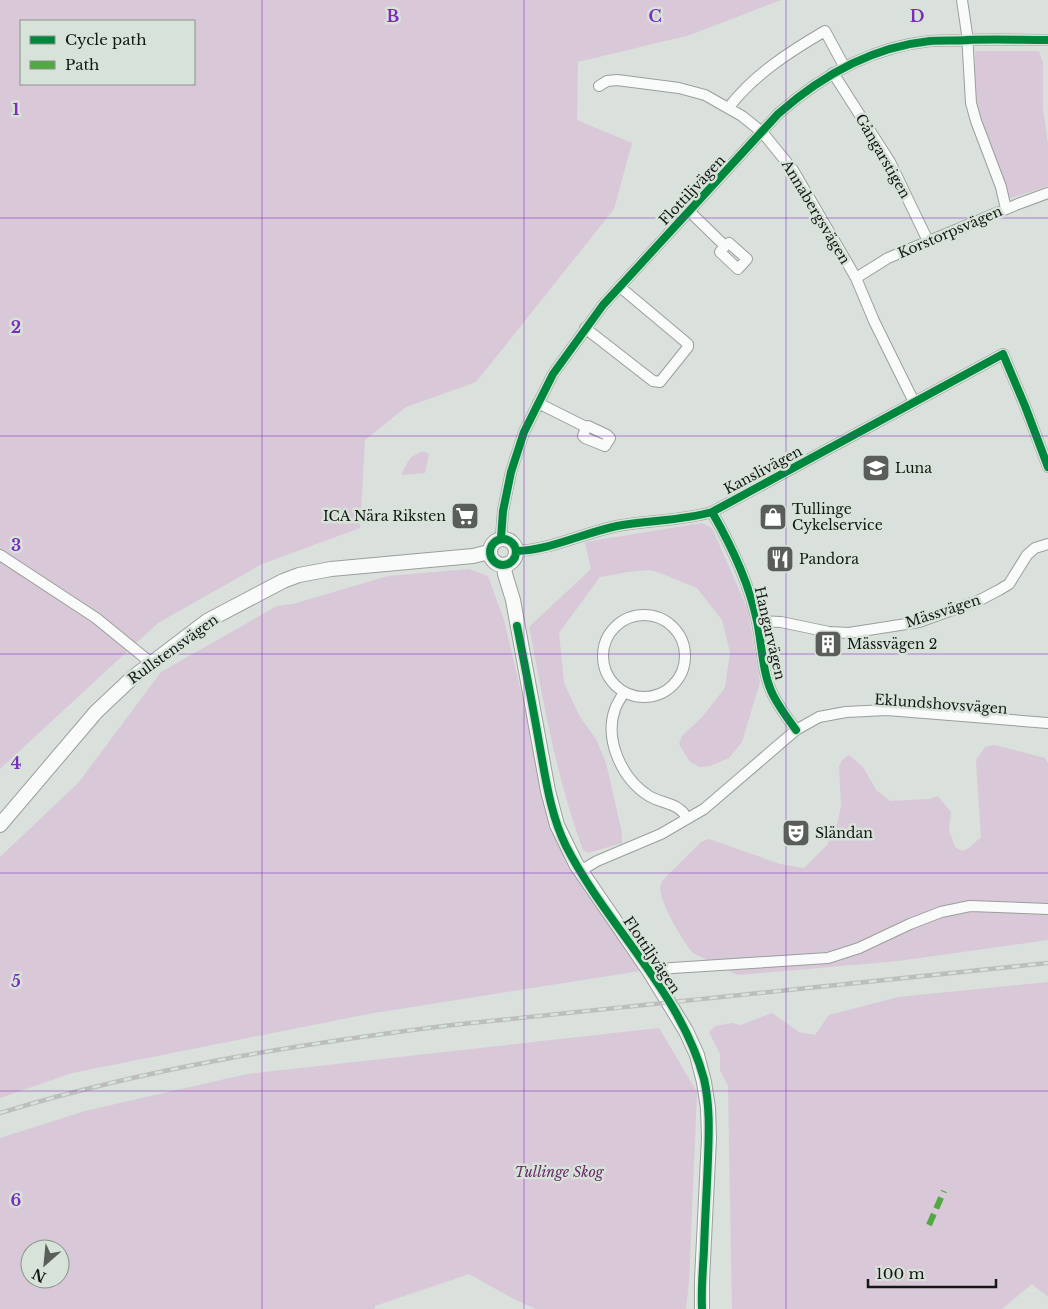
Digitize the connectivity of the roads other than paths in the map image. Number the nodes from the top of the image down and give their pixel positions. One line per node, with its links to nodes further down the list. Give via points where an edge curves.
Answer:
1 (962, 0): 2 (street)
2 (968, 40): 3 (street, Flottiljvägen); 4 (street, Flottiljvägen, via 902,46); 10 (street, via 971,102)
3 (1048, 40)
4 (844, 66): 5 (street, Flottiljvägen); 7 (street, via 825,31 763,72)
5 (833, 73): 8 (street, Flottiljvägen, via 797,98); 12 (street, Gångarstigen, via 890,162)
6 (599, 86): 7 (street, Annabergsvägen, via 617,80 679,88 705,94)
7 (728, 107): 8 (street, Annabergsvägen)
8 (762, 132): 11 (street, Flottiljvägen); 14 (street, Annabergsvägen, via 793,170)
9 (1048, 193): 10 (street, Korstorpsvägen)
10 (1006, 209): 12 (street, Korstorpsvägen)
11 (689, 211): 13 (street, Flottiljvägen); 15 (street, Flottiljvägen)
12 (928, 241): 14 (street, Korstorpsvägen, via 888,258)
13 (725, 246)
14 (856, 278): 17 (street, Annabergsvägen)
15 (620, 287): 16 (street, Flottiljvägen); 16 (street, via 688,344 660,382 653,381)
16 (585, 328): 18 (street, Flottiljvägen, via 553,374)
17 (914, 402): 20 (street, Kanslivägen, via 1003,354); 21 (street, Kanslivägen)
18 (538, 403): 19 (street); 22 (street, Flottiljvägen, via 511,472 503,511)
19 (586, 428)
20 (1048, 467)
21 (712, 512): 24 (street, Kanslivägen, via 616,527); 28 (street, Hangarvägen, via 748,587)
22 (502, 538): 24 (street, via 511,542); 25 (street, via 494,542)
23 (1048, 544): 28 (street, Mässvägen, via 1027,555 1009,584 980,600 919,622 849,633)
24 (516, 551): 27 (street, via 514,560)
25 (489, 552): 27 (street, via 491,558); 29 (street, Rullstensvägen, via 331,569 283,580 207,621)
26 (0, 555): 29 (street, via 96,618)
27 (504, 565): 35 (street, Flottiljvägen, via 548,791 557,825)
28 (757, 621): 32 (street, Hangarvägen, via 772,695)
29 (150, 662): 34 (street, Rullstensvägen, via 96,712)
30 (624, 692): 30 (street, via 614,686 604,670 601,660 606,637 614,627 635,615 647,614 665,621 678,633 686,651 678,679 664,693 650,698); 33 (street, via 614,710 613,725 613,742 622,768 642,790 677,807)
31 (1048, 723): 32 (street, Eklundshovsvägen, via 887,710 819,717)
32 (796, 730): 33 (street, Eklundshovsvägen, via 704,809)
33 (687, 819): 35 (street, Eklundshovsvägen, via 662,834)
34 (0, 825)
35 (580, 871): 37 (street, Flottiljvägen)
36 (1048, 909): 37 (street, via 970,906 941,912 828,958)
37 (650, 972): 38 (street, Flottiljvägen, via 686,1031 704,1082 709,1138)
38 (702, 1309)

